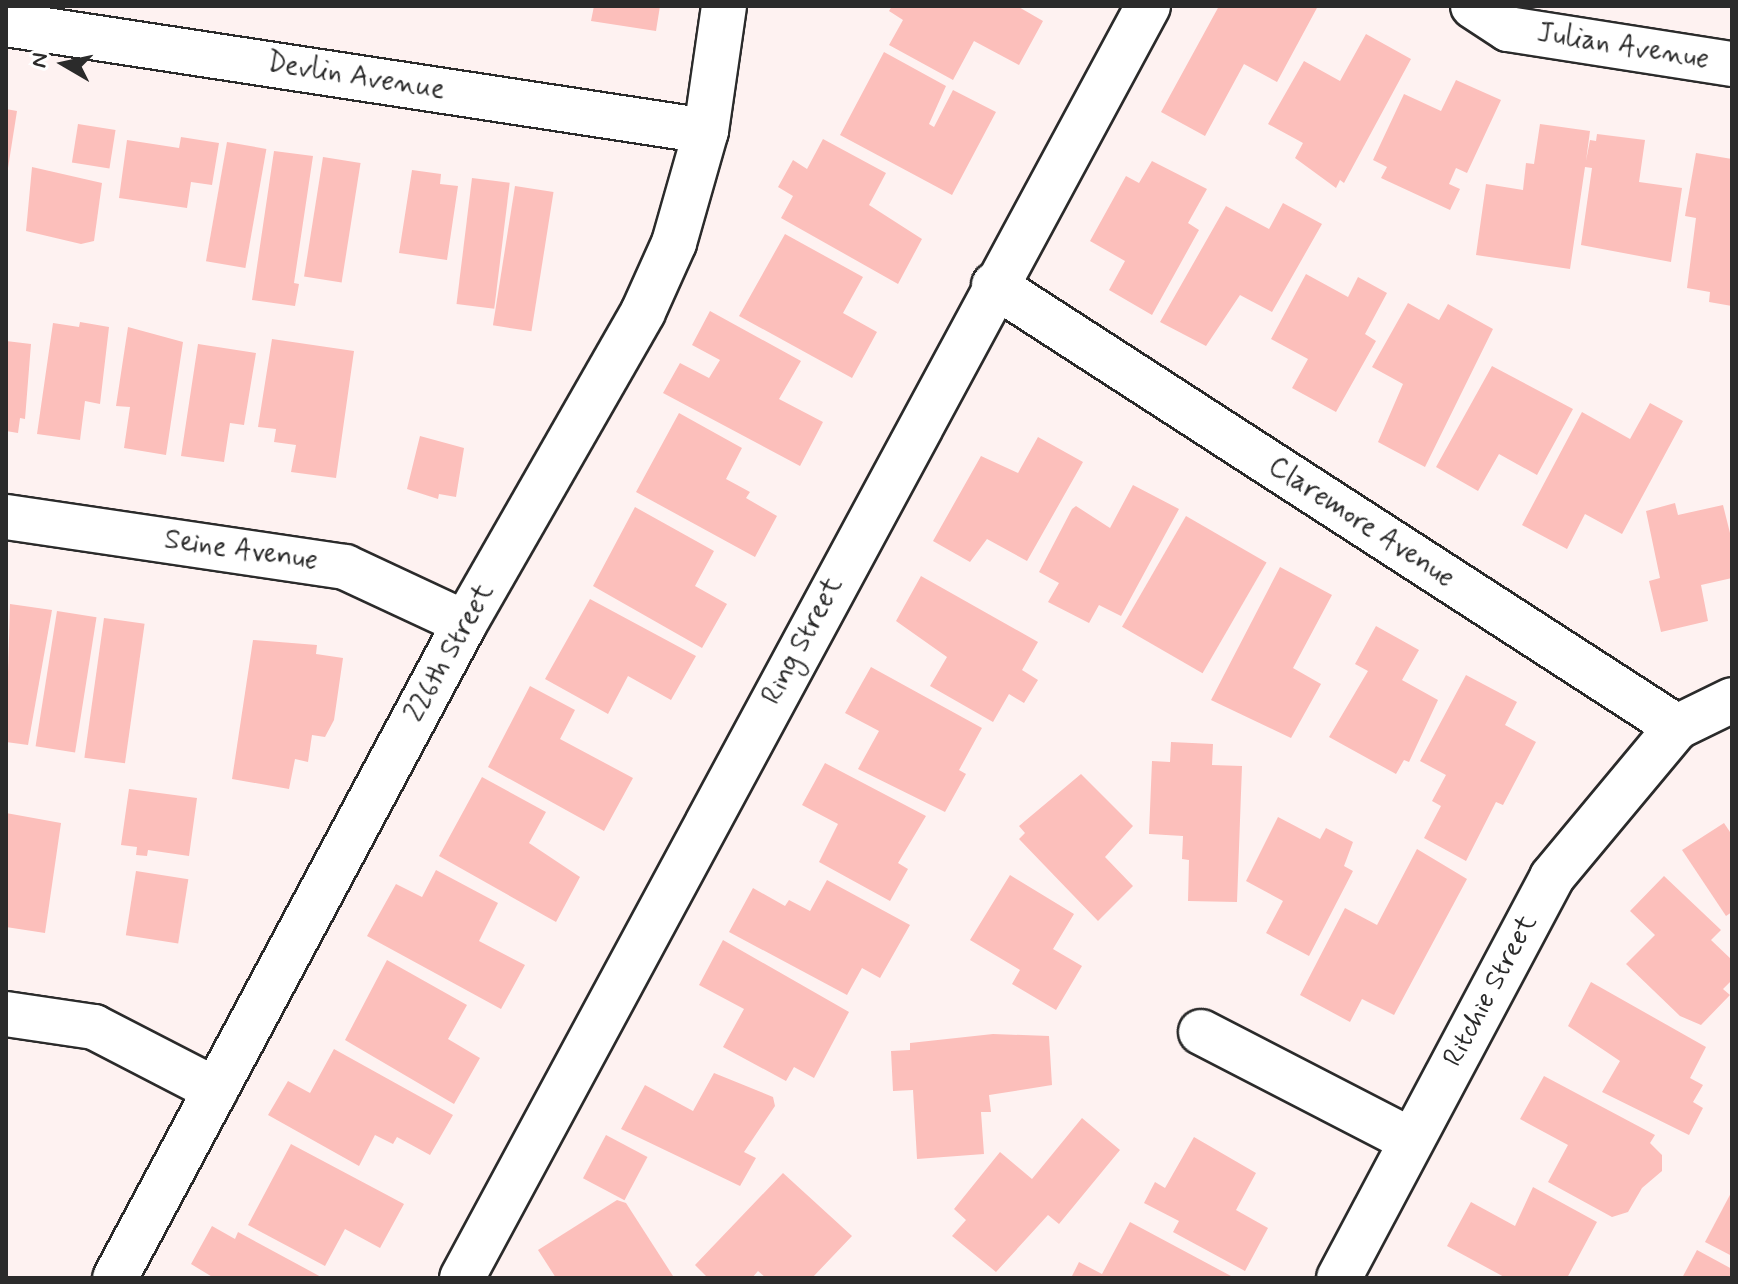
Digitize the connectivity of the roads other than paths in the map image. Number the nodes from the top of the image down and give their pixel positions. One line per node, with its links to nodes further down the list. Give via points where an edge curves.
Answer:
1 (724, 6): 6 (street, 226th Street)
2 (1148, 6): 7 (street, Ring Street)
3 (1473, 6): 5 (street, Julian Avenue, via 1508,29)
4 (6, 24): 6 (street, Devlin Avenue)
5 (1732, 64)
6 (706, 131): 9 (street, 226th Street, via 674,243 643,312)
7 (994, 285): 11 (street, Claremore Avenue); 17 (street, Ring Street)
8 (6, 517): 9 (street, Seine Avenue, via 345,567)
9 (465, 623): 14 (street, 226th Street)
10 (1732, 700): 11 (street)
11 (1677, 727): 15 (street, Ritchie Street, via 1552,877)
12 (6, 1014): 14 (street, via 94,1027)
13 (1201, 1032): 15 (street)
14 (216, 1090): 16 (street, 226th Street)
15 (1410, 1140): 18 (street, Ritchie Street)
16 (115, 1278)
17 (462, 1278)
18 (1339, 1278)

